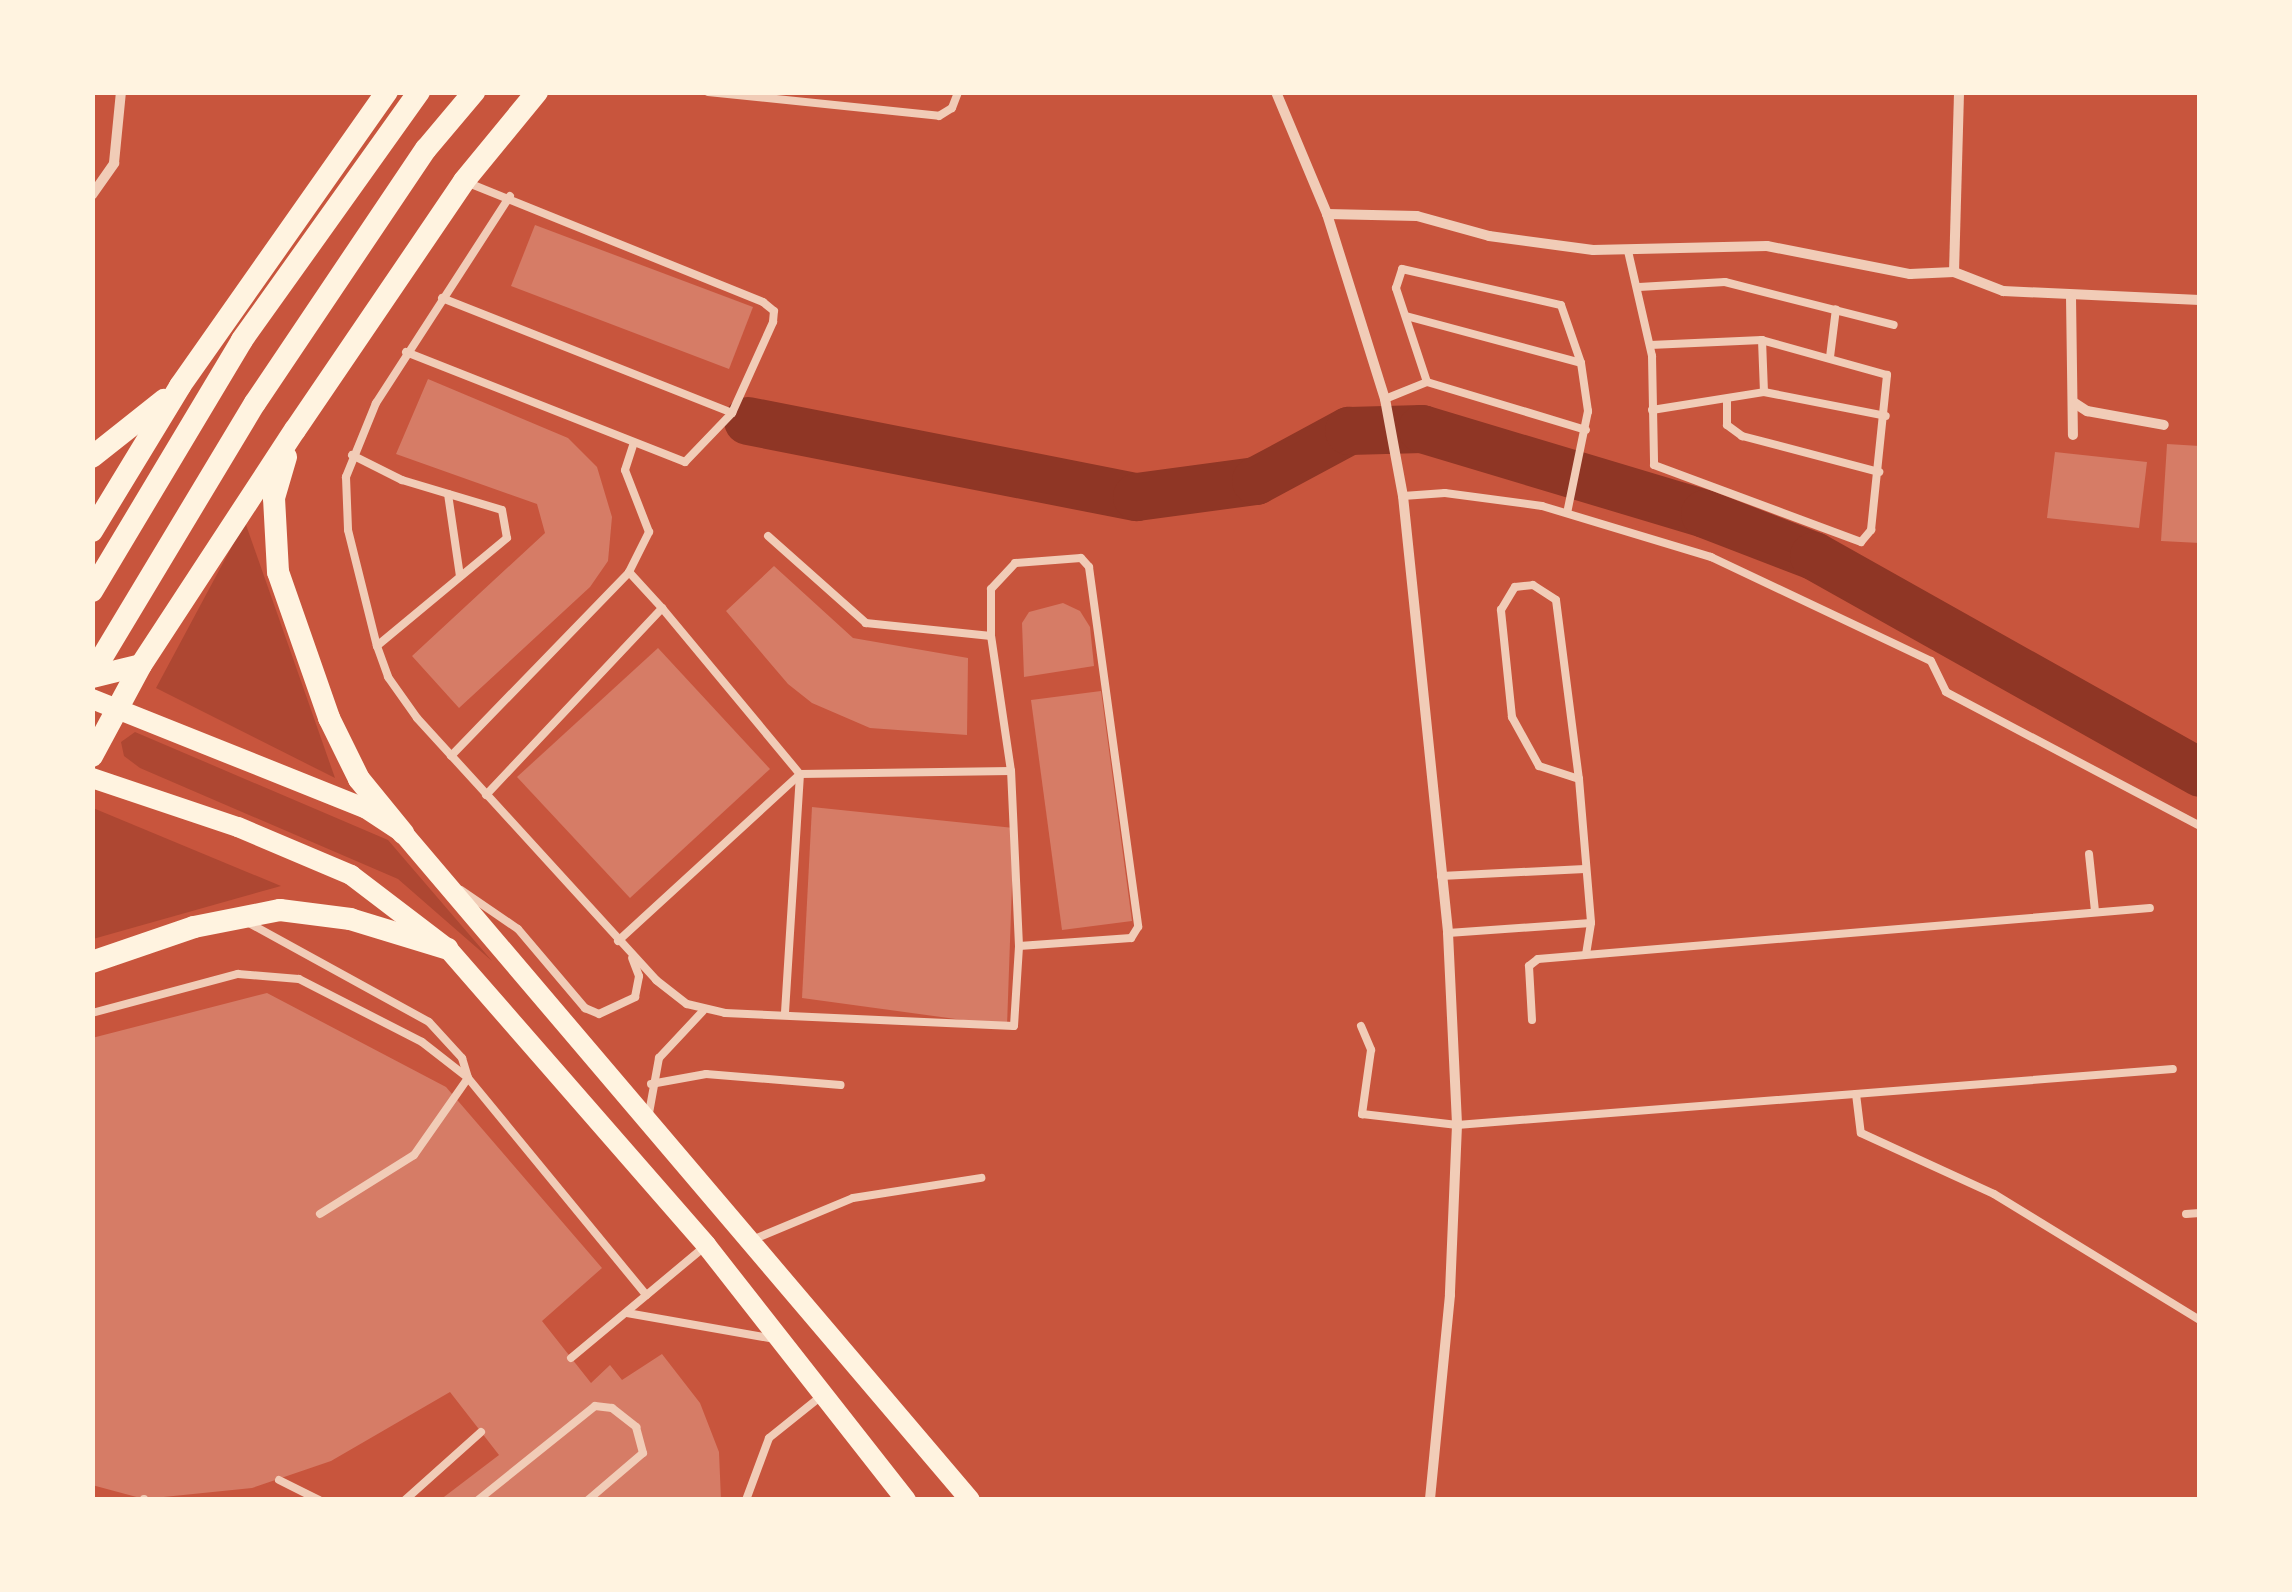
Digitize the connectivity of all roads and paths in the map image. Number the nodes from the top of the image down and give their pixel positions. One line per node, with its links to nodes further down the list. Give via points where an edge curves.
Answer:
1 (120, 92): 11 (street, via 114,163)
2 (387, 92): 29 (highway)
3 (419, 92): 52 (highway, via 242,340)
4 (474, 92): 57 (highway, via 426,149 255,402)
5 (537, 92): 10 (highway)
6 (708, 92): 7 (lane, via 939,116 952,108)
7 (958, 92)
8 (1276, 92): 13 (street)
9 (1959, 92): 15 (street)
10 (464, 182): 12 (lane); 38 (highway)
11 (92, 195)
12 (510, 196): 18 (lane); 35 (lane, via 774,311)
13 (1327, 214): 14 (street, via 1417,216 1489,236); 31 (street)
14 (1628, 251): 15 (street, via 1767,246 1910,274); 16 (lane)
15 (1954, 272): 17 (street, via 2003,291)
16 (1639, 288): 20 (lane, via 1724,282); 24 (lane)
17 (2072, 297): 19 (street); 33 (street)
18 (442, 298): 25 (lane); 35 (lane)
19 (2200, 300)
20 (1836, 309): 22 (lane); 26 (lane)
21 (1406, 316): 27 (lane); 27 (lane, via 1396,276 1412,267 1552,300 1568,312); 28 (lane)
22 (1894, 324)
23 (1762, 340): 24 (lane); 26 (lane); 30 (lane)
24 (1650, 345): 34 (lane)
25 (406, 352): 41 (lane); 42 (lane)
26 (1830, 356): 36 (lane, via 1887,375)
27 (1581, 363): 39 (lane)
28 (1427, 382): 31 (lane); 39 (lane)
29 (180, 386): 43 (highway); 48 (highway)
30 (1764, 392): 32 (lane); 36 (lane)
31 (1385, 399): 46 (street)
32 (1727, 400): 34 (lane); 44 (lane, via 1727,425 1742,436)
33 (2073, 402): 37 (street, via 2087,411); 40 (street)
34 (1652, 410): 44 (lane, via 1654,465 1861,542 1871,530)
35 (732, 413): 41 (lane, via 685,462)
36 (1886, 416): 44 (lane)
37 (2164, 426)
38 (295, 430): 56 (highway); 68 (highway, via 274,498 278,572 329,718 359,779)
39 (1586, 430): 47 (lane)
40 (2072, 436)
41 (634, 443): 50 (lane, via 625,470 649,532)
42 (352, 455): 45 (lane); 55 (lane, via 348,530)
43 (92, 457)
44 (1880, 472)
45 (448, 494): 51 (lane); 51 (lane, via 502,510 507,538)
46 (1403, 496): 47 (lane, via 1444,492); 71 (street)
47 (1567, 512): 67 (lane, via 1711,558 1931,661 1946,692)
48 (92, 531)
49 (768, 536): 54 (lane, via 866,623)
50 (629, 572): 53 (lane); 61 (lane)
51 (460, 576): 55 (lane)
52 (92, 592)
53 (662, 608): 63 (lane); 66 (lane)
54 (991, 636): 62 (lane); 79 (lane, via 991,589 1015,563 1081,558 1089,567 1138,927 1130,938)
55 (377, 646): 61 (lane, via 399,695)
56 (141, 665): 57 (highway); 59 (highway)
57 (92, 675)
58 (92, 698): 59 (main road)
59 (117, 708): 60 (highway); 68 (main road, via 365,808)
60 (92, 756)
61 (450, 756): 66 (lane)
62 (1012, 771): 63 (lane); 79 (lane)
63 (800, 774): 78 (lane); 86 (lane)
64 (92, 778): 80 (main road, via 238,827 350,875)
65 (1579, 779): 65 (lane, via 1539,766 1512,718 1501,610 1515,587 1533,585 1556,600); 70 (lane)
66 (486, 795): 78 (lane)
67 (2200, 826)
68 (404, 833): 72 (main road)
69 (2089, 854): 74 (lane)
70 (1585, 869): 71 (lane); 76 (lane)
71 (1441, 876): 77 (street)
72 (445, 880): 82 (lane, via 518,930 584,1008 599,1014 635,998 639,976); 94 (main road)
73 (2150, 908): 74 (lane)
74 (2095, 911): 81 (lane)
75 (238, 916): 80 (highway, via 316,914); 83 (highway); 90 (lane, via 429,1022 462,1058)
76 (1591, 923): 77 (lane); 81 (lane)
77 (1448, 932): 95 (street)
78 (618, 942): 82 (lane)
79 (1019, 946): 86 (lane, via 1014,1026)
80 (448, 949): 101 (main road)
81 (1586, 954): 87 (lane, via 1532,962)
82 (630, 955): 84 (lane, via 672,994)
83 (92, 962)
84 (703, 1011): 86 (lane); 91 (lane, via 659,1058)
85 (92, 1013): 90 (lane, via 238,974 276,973 422,1042)
86 (785, 1015)
87 (1532, 1020)
88 (1361, 1026): 95 (lane, via 1371,1050 1362,1114)
89 (2173, 1070): 93 (lane)
90 (468, 1078): 97 (lane, via 414,1154); 102 (lane)
91 (652, 1084): 92 (lane, via 706,1074); 94 (lane)
92 (841, 1084)
93 (1856, 1094): 95 (lane); 104 (lane, via 1861,1132 1994,1194)
94 (648, 1116): 100 (main road)
95 (1457, 1125): 117 (street, via 1450,1295)
96 (981, 1178): 100 (lane, via 853,1198)
97 (320, 1214)
98 (2186, 1214): 99 (lane)
99 (2200, 1214)
100 (752, 1240): 116 (main road)
101 (706, 1245): 102 (lane); 105 (main road)
102 (646, 1295): 103 (lane)
103 (627, 1312): 105 (lane); 106 (lane)
104 (2200, 1320)
105 (785, 1341): 107 (main road)
106 (571, 1358)
107 (827, 1392): 114 (lane, via 769,1438); 115 (main road)
108 (481, 1432): 111 (lane)
109 (279, 1480): 110 (lane)
110 (319, 1500)
111 (405, 1500)
112 (478, 1500): 113 (lane, via 595,1406 612,1408 636,1426 643,1453)
113 (588, 1500)
114 (746, 1500)
115 (906, 1500)
116 (970, 1500)
117 (1430, 1500)

